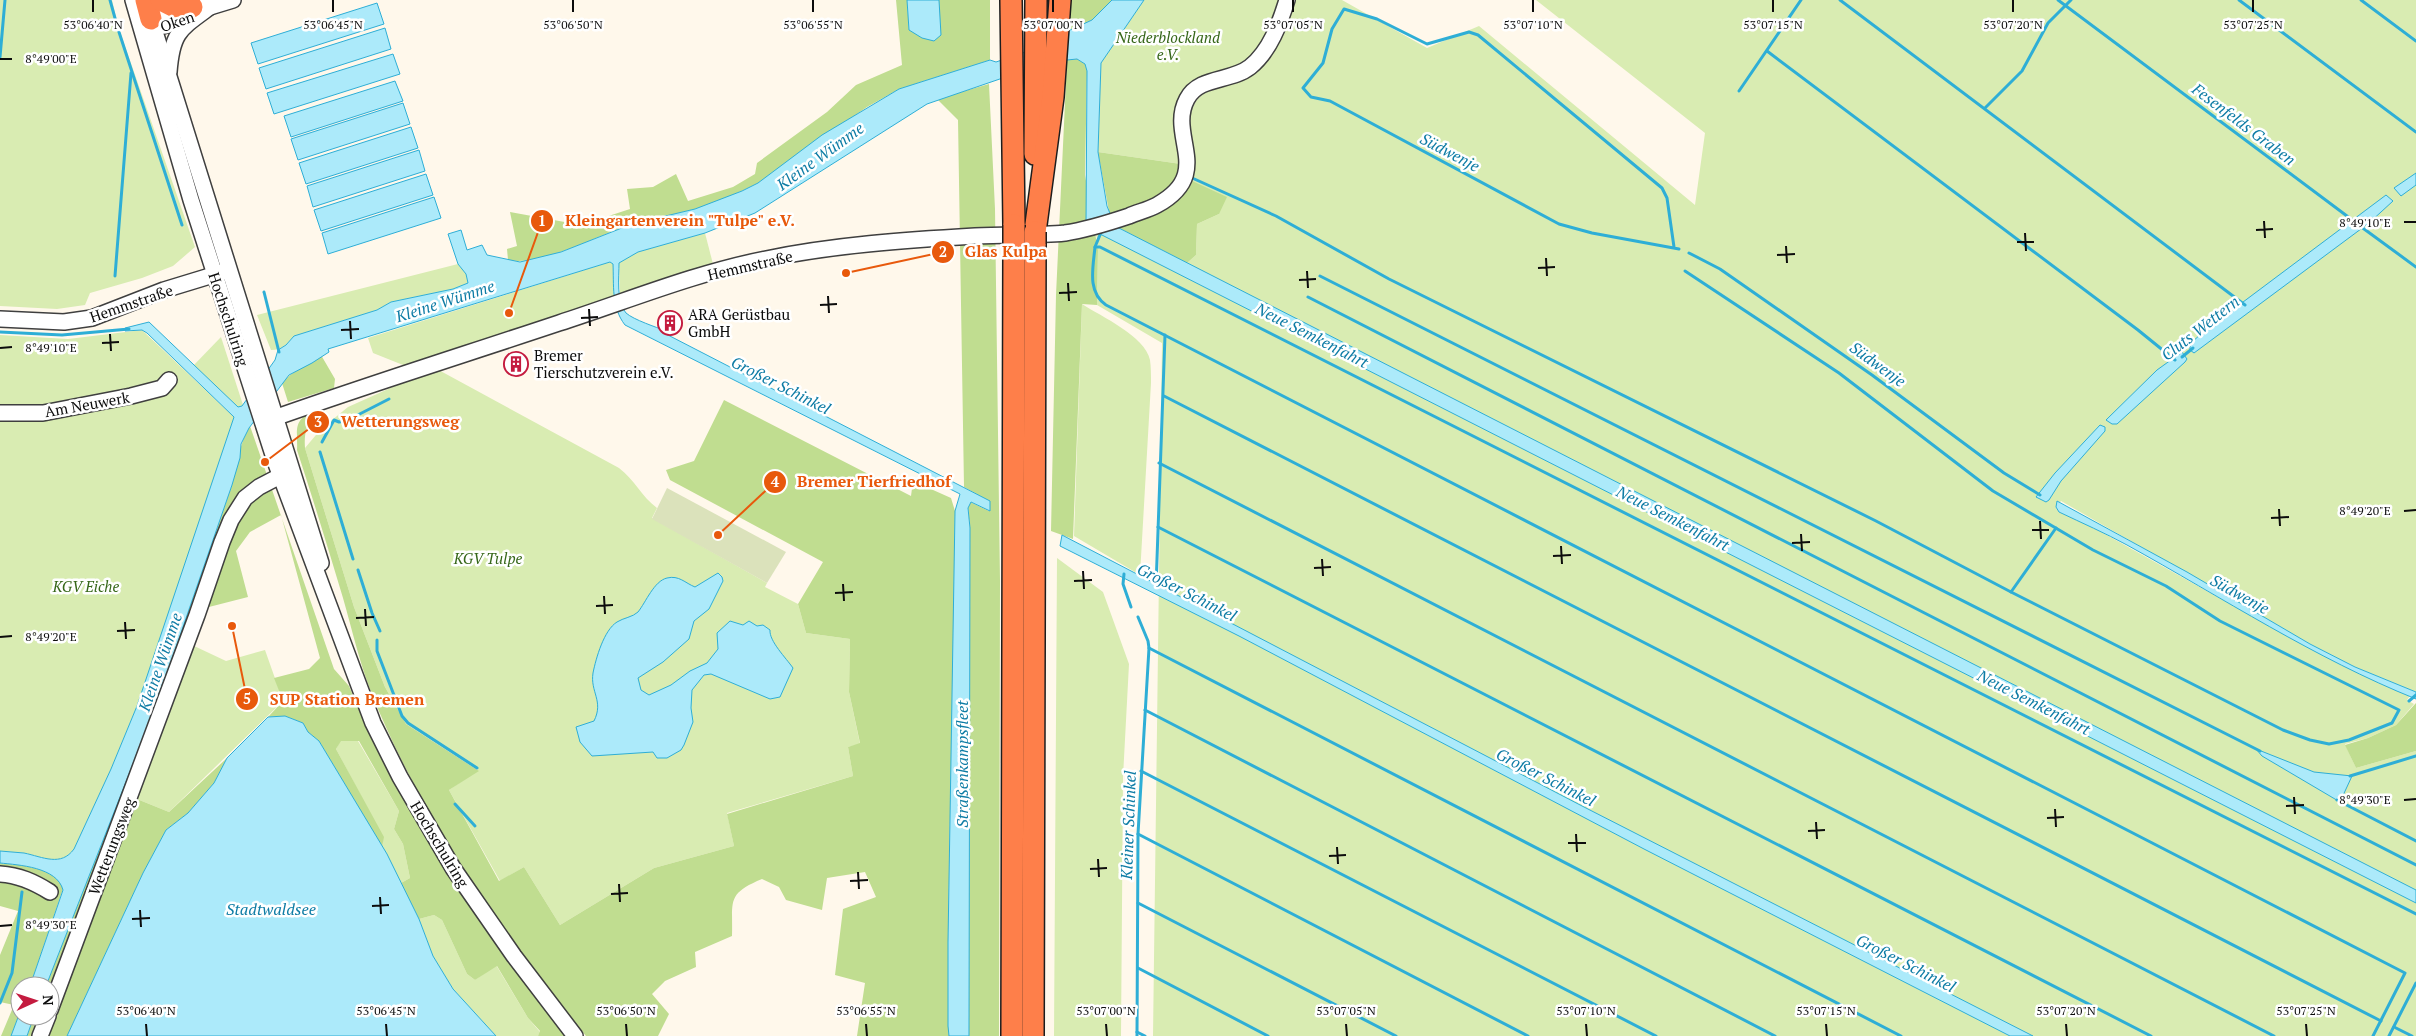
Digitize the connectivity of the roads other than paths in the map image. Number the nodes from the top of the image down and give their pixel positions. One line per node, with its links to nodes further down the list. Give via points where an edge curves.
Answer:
1 (134, 0): 10 (street, Hochschulring)
2 (161, 0): 9 (highway, via 175,7)
3 (233, 0): 9 (street, Oken)
4 (1001, 0): 11 (highway)
5 (1011, 0): 11 (highway)
6 (1288, 0): 18 (street, Hemmstraße, via 1278,28 1249,68 1198,87 1187,99 1182,120 1188,159 1184,178 1174,192 1154,207 1064,233 927,239 774,258 677,284)
7 (1059, 6): 13 (highway)
8 (1036, 7): 13 (highway)
9 (200, 10): 10 (street, Oken); 12 (street, via 180,29 174,40)
10 (146, 21): 12 (street, Hochschulring); 14 (street, Hochschulring)
11 (1006, 29): 25 (highway, via 1012,112 1014,235)
12 (169, 81): 14 (street, Hochschulring)
13 (1044, 97): 26 (highway, via 1036,231)
14 (222, 273): 15 (street, Hemmstraße, via 164,290 92,318 64,322); 18 (street, Hochschulring, via 252,390); 18 (street, Hochschulring, via 271,401)
15 (0, 318)
16 (169, 380): 17 (street, Am Neuwerk, via 162,388 131,396 43,413)
17 (0, 413)
18 (266, 418): 19 (street, Hochschulring); 20 (street, Hochschulring, via 313,532)
19 (280, 476): 20 (street, Hochschulring); 23 (street, Wetterungsweg, via 245,498 231,520)
20 (339, 632): 24 (street, Hochschulring, via 373,723 441,849 482,912)
21 (0, 874): 22 (street, via 31,881)
22 (50, 892)
23 (60, 983)
24 (575, 1036)
25 (1012, 1036)
26 (1033, 1036)

